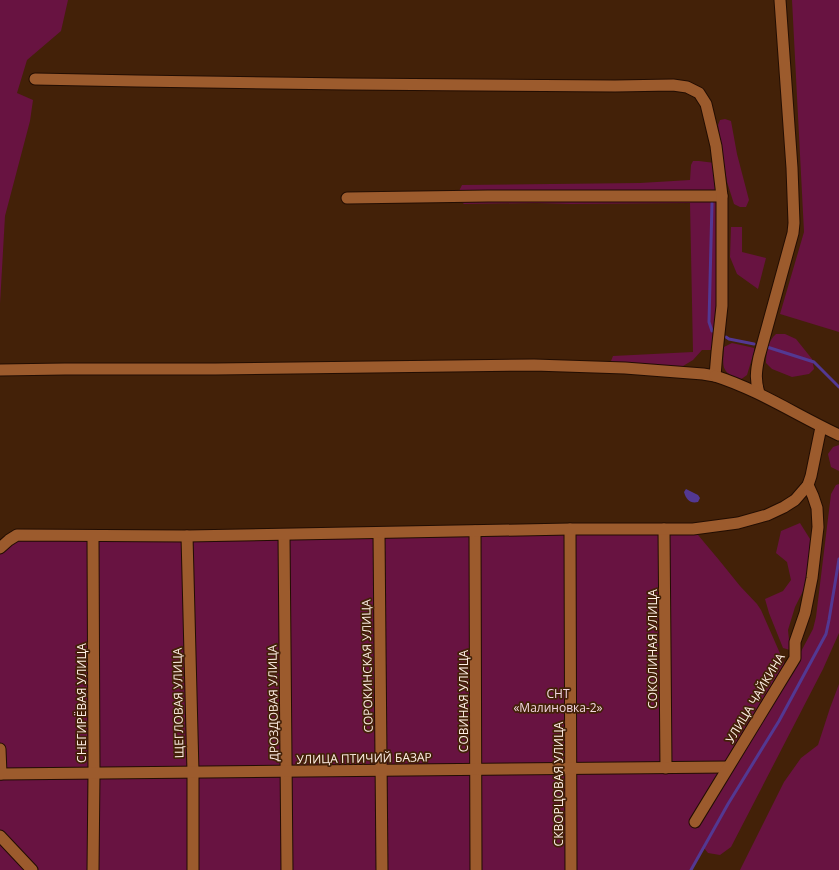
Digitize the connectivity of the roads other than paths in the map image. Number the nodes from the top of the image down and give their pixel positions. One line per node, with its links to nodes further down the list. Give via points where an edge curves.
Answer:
1 (780, 0): 7 (street, via 794,223 759,357 756,383)
2 (34, 79): 3 (street, via 687,87 699,93 706,104 716,146)
3 (722, 196): 4 (street); 6 (street, via 722,306)
4 (347, 198)
5 (0, 370): 6 (street, via 534,365 625,368)
6 (715, 376): 7 (street)
7 (759, 393): 8 (street)
8 (821, 427): 9 (street); 10 (street)
9 (839, 435)
10 (808, 485): 12 (street, via 795,500 767,515 708,527); 20 (street, УЛИЦА ЧАЙКИНА, via 817,508 818,527 812,578 805,613 795,642 795,658)
11 (570, 529): 12 (street); 13 (street); 22 (street, СКВОРЦОВАЯ УЛИЦА)
12 (664, 529): 21 (street, СОКОЛИНАЯ УЛИЦА)
13 (475, 531): 14 (street); 24 (street, СОВИНАЯ УЛИЦА)
14 (379, 533): 15 (street); 23 (street, СОРОКИНСКАЯ УЛИЦА)
15 (284, 535): 17 (street); 25 (street, ДРОЗДОВАЯ УЛИЦА)
16 (93, 536): 17 (street); 18 (street, via 17,535); 27 (street, СНЕГИРЁВАЯ УЛИЦА)
17 (187, 536): 26 (street, ЩЕГЛОВАЯ УЛИЦА)
18 (0, 548)
19 (0, 749): 28 (street)
20 (728, 767): 21 (street, УЛИЦА ПТИЧИЙ БАЗАР); 29 (street, УЛИЦА ЧАЙКИНА)
21 (666, 768): 22 (street, УЛИЦА ПТИЧИЙ БАЗАР)
22 (571, 769): 24 (street, УЛИЦА ПТИЧИЙ БАЗАР); 37 (street, СКВОРЦОВАЯ УЛИЦА)
23 (381, 770): 24 (street, УЛИЦА ПТИЧИЙ БАЗАР); 25 (street, УЛИЦА ПТИЧИЙ БАЗАР); 35 (street, СОРОКИНСКАЯ УЛИЦА)
24 (476, 770): 36 (street, СОВИНАЯ УЛИЦА)
25 (286, 771): 26 (street, УЛИЦА ПТИЧИЙ БАЗАР); 34 (street, ДРОЗДОВАЯ УЛИЦА)
26 (193, 772): 27 (street, УЛИЦА ПТИЧИЙ БАЗАР); 33 (street, ЩЕГЛОВАЯ УЛИЦА)
27 (94, 773): 28 (street, УЛИЦА ПТИЧИЙ БАЗАР); 32 (street, СНЕГИРЁВАЯ УЛИЦА)
28 (0, 774)
29 (695, 822)
30 (0, 836): 31 (street)
31 (32, 870)
32 (93, 870)
33 (193, 870)
34 (287, 870)
35 (382, 870)
36 (476, 870)
37 (571, 870)

